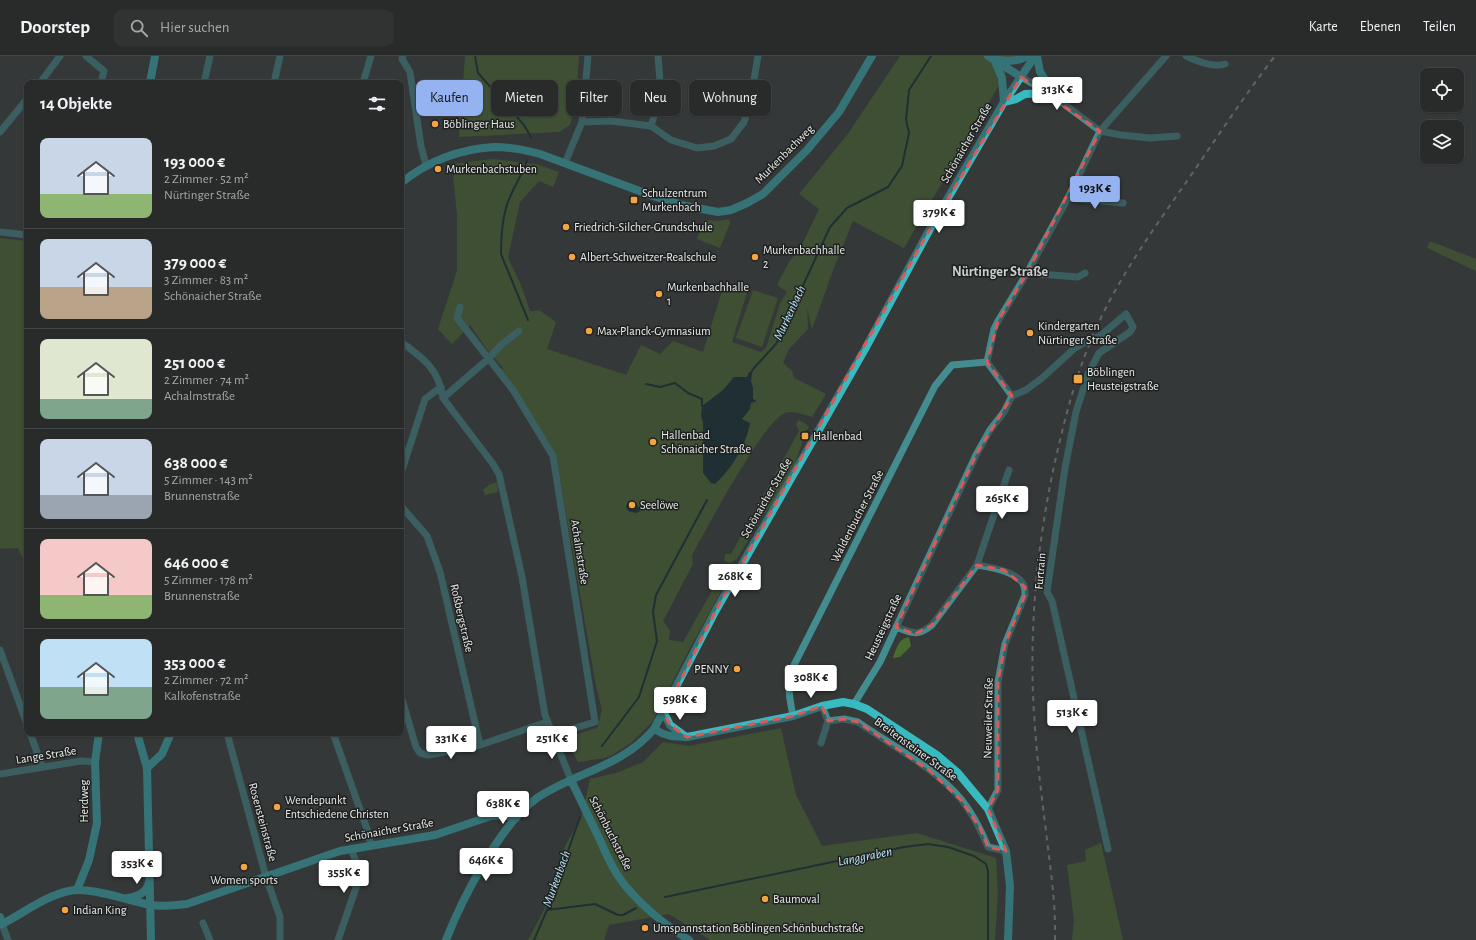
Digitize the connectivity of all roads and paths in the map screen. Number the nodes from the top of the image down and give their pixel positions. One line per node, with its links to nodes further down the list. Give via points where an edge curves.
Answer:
1 (60, 56): 19 (street)
2 (86, 56): 20 (street, via 104,71)
3 (156, 56): 21 (street)
4 (210, 56): 22 (street)
5 (280, 56): 23 (street)
6 (371, 56): 24 (street)
7 (588, 56): 28 (street)
8 (658, 56): 29 (street, via 661,93)
9 (758, 56): 29 (street, via 744,122 731,139 714,146 697,148 671,140)
10 (872, 56): 33 (street, Murkenbachweg, via 839,112 807,150 763,194 731,210 718,212 686,206)
11 (1027, 56): 16 (street, via 1012,61)
12 (1036, 56): 18 (street, Schönaicher Straße); 25 (street)
13 (1166, 56): 30 (street)
14 (1186, 56): 17 (street, via 1213,65)
15 (400, 57): 34 (street, via 410,72)
16 (991, 58): 18 (street); 26 (street, via 1002,78)
17 (1225, 64)
18 (1021, 77): 25 (street); 26 (street, Schönaicher Straße)
19 (42, 80)
20 (102, 80)
21 (151, 80)
22 (205, 80)
23 (275, 80)
24 (364, 80)
25 (1049, 93): 26 (street, via 1025,94); 30 (street)
26 (1004, 102): 59 (street, Schönaicher Straße, via 716,610)
27 (24, 103): 31 (street)
28 (582, 122): 29 (street); 33 (street)
29 (651, 126)
30 (1100, 131): 32 (street, via 1150,138); 36 (street)
31 (0, 132)
32 (1177, 136)
33 (565, 163): 34 (street, Murkenbachweg, via 526,150 495,147 465,151)
34 (426, 165): 35 (street, Murkenbachweg)
35 (404, 181)
36 (1068, 198): 37 (street); 41 (street)
37 (1123, 203)
38 (0, 232): 39 (street)
39 (24, 235)
40 (1085, 273): 41 (street, via 1078,277)
41 (1027, 274): 46 (street, via 994,329)
42 (460, 307): 45 (street, Achalmstraße, via 457,318)
43 (519, 331): 45 (street)
44 (404, 344): 47 (street, via 432,368)
45 (488, 359): 49 (street); 65 (street, Achalmstraße, via 512,390 553,456 595,722)
46 (987, 362): 48 (street); 61 (street, Waldenbucher Straße, via 952,365 935,386 791,671 789,682)
47 (441, 387): 49 (street); 50 (street, via 425,400)
48 (1012, 396): 54 (street, Heusteigstraße, via 976,455); 84 (street, Furtrain, via 1026,390 1076,348 1100,336 1126,314 1133,327 1130,332 1099,353 1088,374 1076,412 1047,592 1052,601)
49 (443, 398): 63 (street, via 499,474 522,577)
50 (404, 464)
51 (1010, 470): 53 (street)
52 (404, 509): 74 (street, Roßbergstraße, via 427,536 440,572)
53 (977, 565): 54 (street, via 924,632 915,634); 80 (street, Neuweiler Straße, via 1004,570 1025,587 1025,595 1004,644 998,682 998,790)
54 (896, 627): 56 (street, Heusteigstraße, via 880,662)
55 (0, 650): 60 (street)
56 (854, 704): 58 (street, via 842,702); 80 (street, Breitensteiner Straße, via 867,709 937,755 958,773)
57 (404, 706): 74 (street, via 420,753 428,755)
58 (822, 706): 61 (street); 62 (street)
59 (664, 713): 64 (street, Schönaicher Straße); 72 (street, via 670,725)
60 (24, 716)
61 (792, 716): 72 (street)
62 (828, 721): 73 (street); 85 (street, Breitensteiner Straße, via 844,719 858,722 924,767 948,785 961,800 980,828 988,847)
63 (547, 722): 65 (street); 74 (street)
64 (654, 730): 72 (street, via 672,737); 79 (street, Schönaicher Straße, via 620,758)
65 (552, 735): 79 (street)
66 (31, 736): 76 (street)
67 (99, 736): 75 (street, Herdweg)
68 (138, 736): 77 (street)
69 (170, 736): 77 (street, via 162,754)
70 (227, 736): 87 (street, Rosensteinstraße)
71 (334, 736): 82 (street)
72 (687, 737)
73 (822, 743)
74 (480, 745)
75 (95, 762): 76 (street, Lange Straße, via 81,761); 88 (street, Herdweg, via 97,822 89,860)
76 (42, 766): 78 (street, Lange Straße)
77 (147, 768): 86 (street)
78 (0, 774)
79 (572, 780): 81 (street, Schönaicher Straße, via 538,798); 99 (street, Schönbuchstraße, via 606,854 621,880 630,892 667,926)
80 (988, 809): 85 (street, Breitensteiner Straße)
81 (516, 818): 82 (street, Schönaicher Straße, via 491,816 435,835); 98 (street, via 471,886)
82 (371, 845): 83 (street, Schönaicher Straße)
83 (351, 849): 87 (street, Schönaicher Straße); 97 (street, via 360,876)
84 (1108, 850)
85 (1006, 851): 100 (street, Breitensteiner Straße, via 1010,886)
86 (150, 874): 89 (street, via 148,886 143,892 138,896); 90 (street)
87 (266, 877): 90 (street, Schönaicher Straße, via 188,904); 96 (street, Rosensteinstraße, via 280,918)
88 (76, 890): 89 (street, Schönaicher Straße); 91 (street, via 59,894)
89 (126, 898): 90 (street, Schönaicher Straße)
90 (150, 905): 94 (street)
91 (1, 922): 93 (street)
92 (203, 923): 95 (street)
93 (8, 940)
94 (151, 940)
95 (210, 940)
96 (280, 940)
97 (338, 940)
98 (446, 940)
99 (689, 940)
100 (1008, 940)

